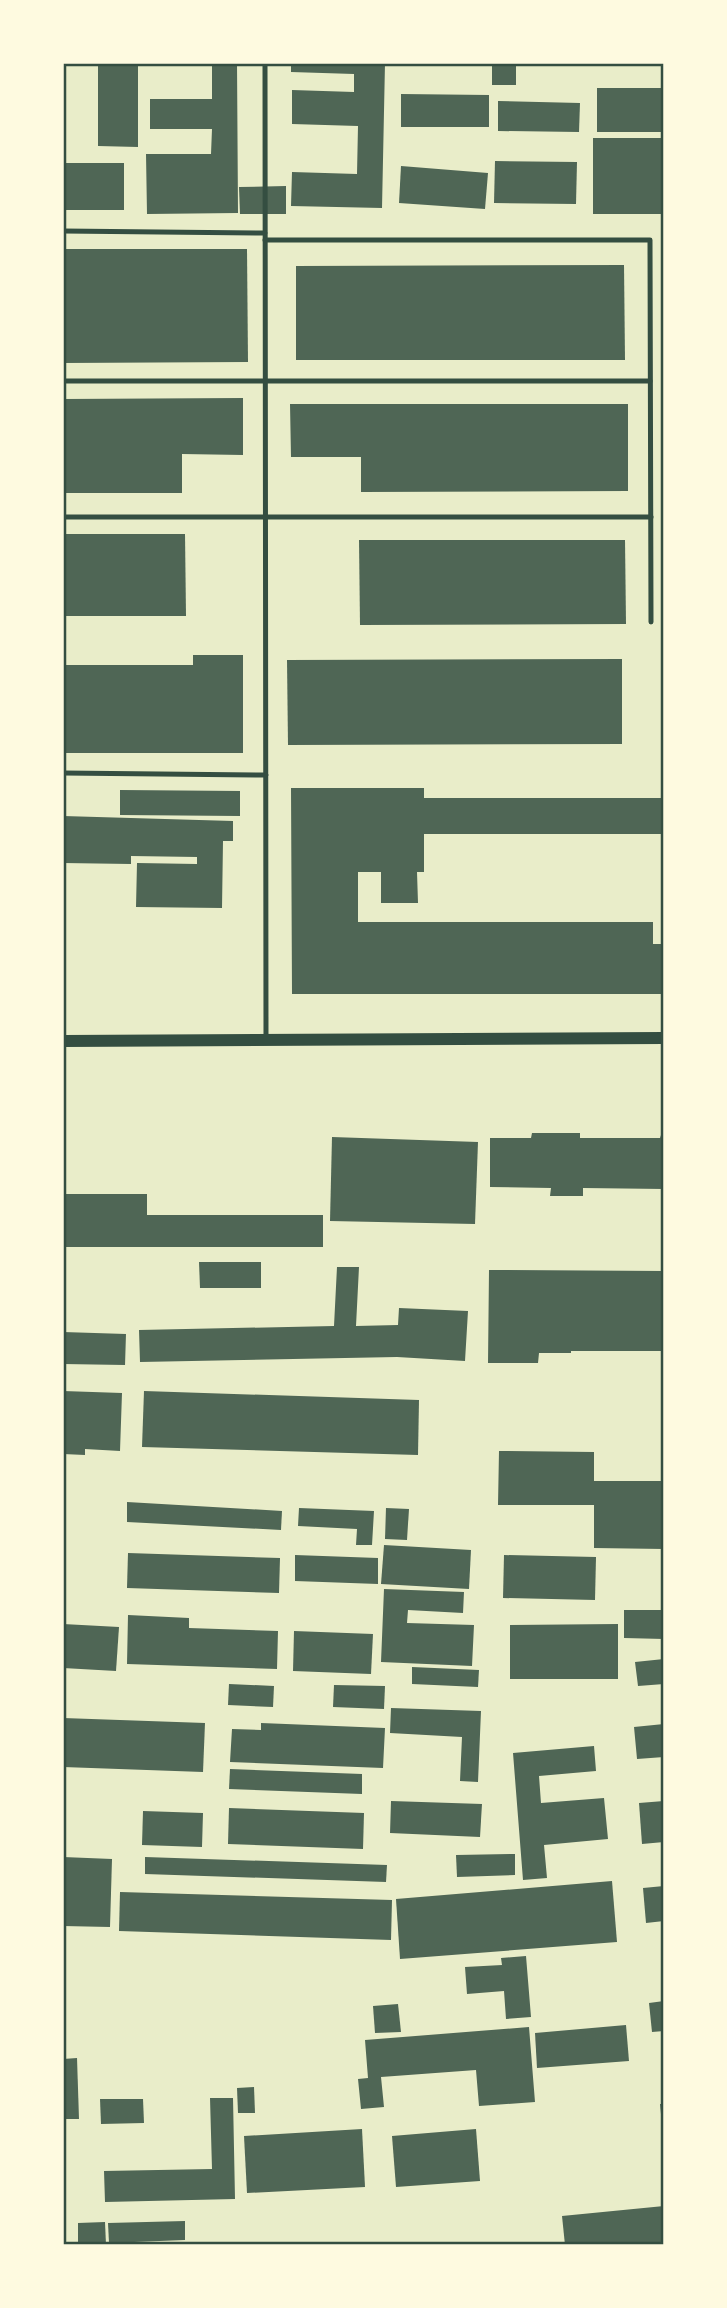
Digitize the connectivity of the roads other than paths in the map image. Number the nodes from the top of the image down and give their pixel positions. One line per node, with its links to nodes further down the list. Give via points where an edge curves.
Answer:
1 (265, 63): 3 (lane)
2 (63, 231): 3 (lane)
3 (265, 236): 5 (lane); 6 (lane, via 650,240)
4 (63, 381): 5 (lane)
5 (265, 381): 6 (lane); 8 (lane)
6 (650, 381): 9 (lane)
7 (63, 517): 8 (lane)
8 (265, 517): 9 (lane); 12 (lane)
9 (651, 517): 10 (lane)
10 (651, 622)
11 (63, 773): 12 (lane)
12 (266, 775): 14 (lane)
13 (664, 1038): 14 (street)
14 (266, 1040): 15 (street)
15 (63, 1041)

